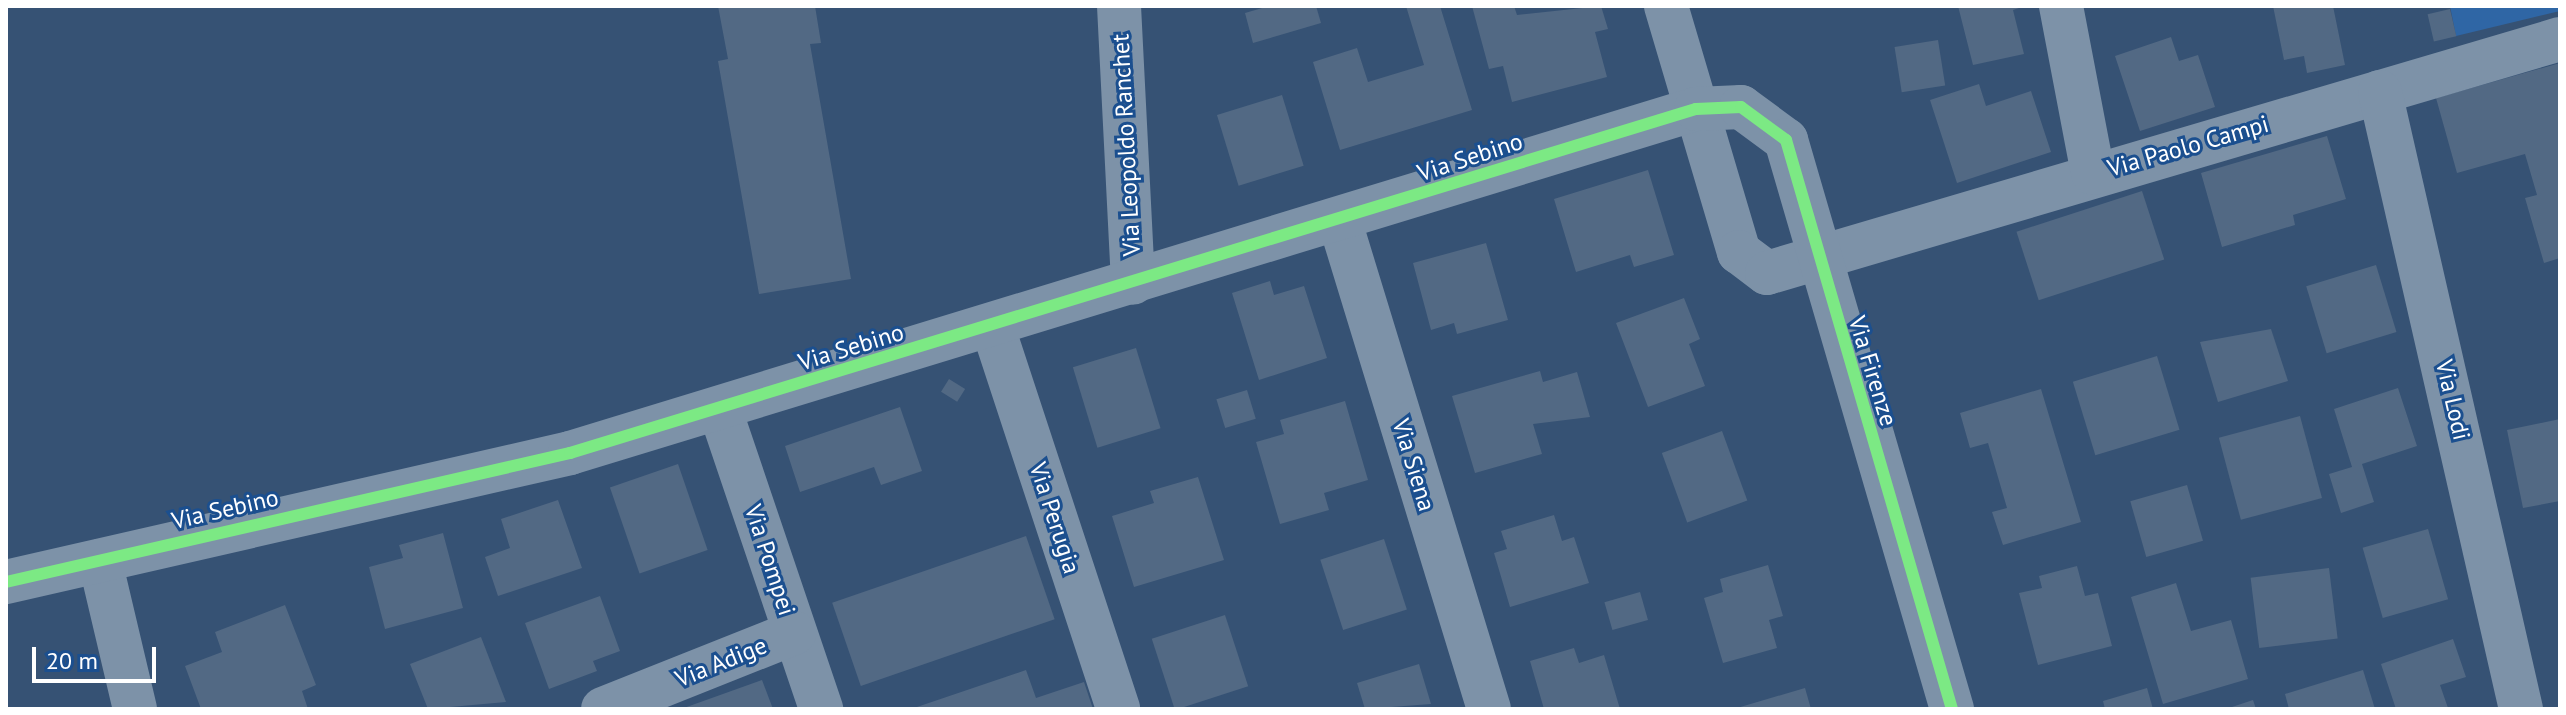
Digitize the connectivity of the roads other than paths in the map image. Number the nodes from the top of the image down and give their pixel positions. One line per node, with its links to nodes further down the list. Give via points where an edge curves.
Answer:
1 (1119, 6): 10 (street, Via Leopoldo Ranchet)
2 (1666, 6): 6 (street)
3 (2061, 6): 7 (street)
4 (2560, 39): 5 (street, Via Paolo Campi)
5 (2380, 92): 7 (street, Via Paolo Campi); 22 (street, Via Lodi)
6 (1696, 109): 8 (street, Via Sebino); 9 (street, Via Firenze, via 1741,107 1786,140); 9 (street, via 1739,252 1767,273)
7 (2093, 173): 9 (street, Via Paolo Campi)
8 (1340, 222): 10 (street, Via Sebino); 20 (street, Via Siena)
9 (1817, 261): 21 (street, Via Firenze)
10 (1133, 283): 11 (street, Via Sebino)
11 (993, 328): 12 (street, Via Sebino); 19 (street, Via Perugia)
12 (720, 410): 13 (street, Via Sebino, via 570,453); 15 (street, Via Pompei)
13 (100, 561): 14 (street, Via Sebino); 16 (street)
14 (6, 582)
15 (794, 633): 17 (street, Via Adige); 18 (street, Via Pompei)
16 (135, 709)
17 (603, 709)
18 (821, 709)
19 (1118, 709)
20 (1489, 709)
21 (1952, 709)
22 (2521, 709)

